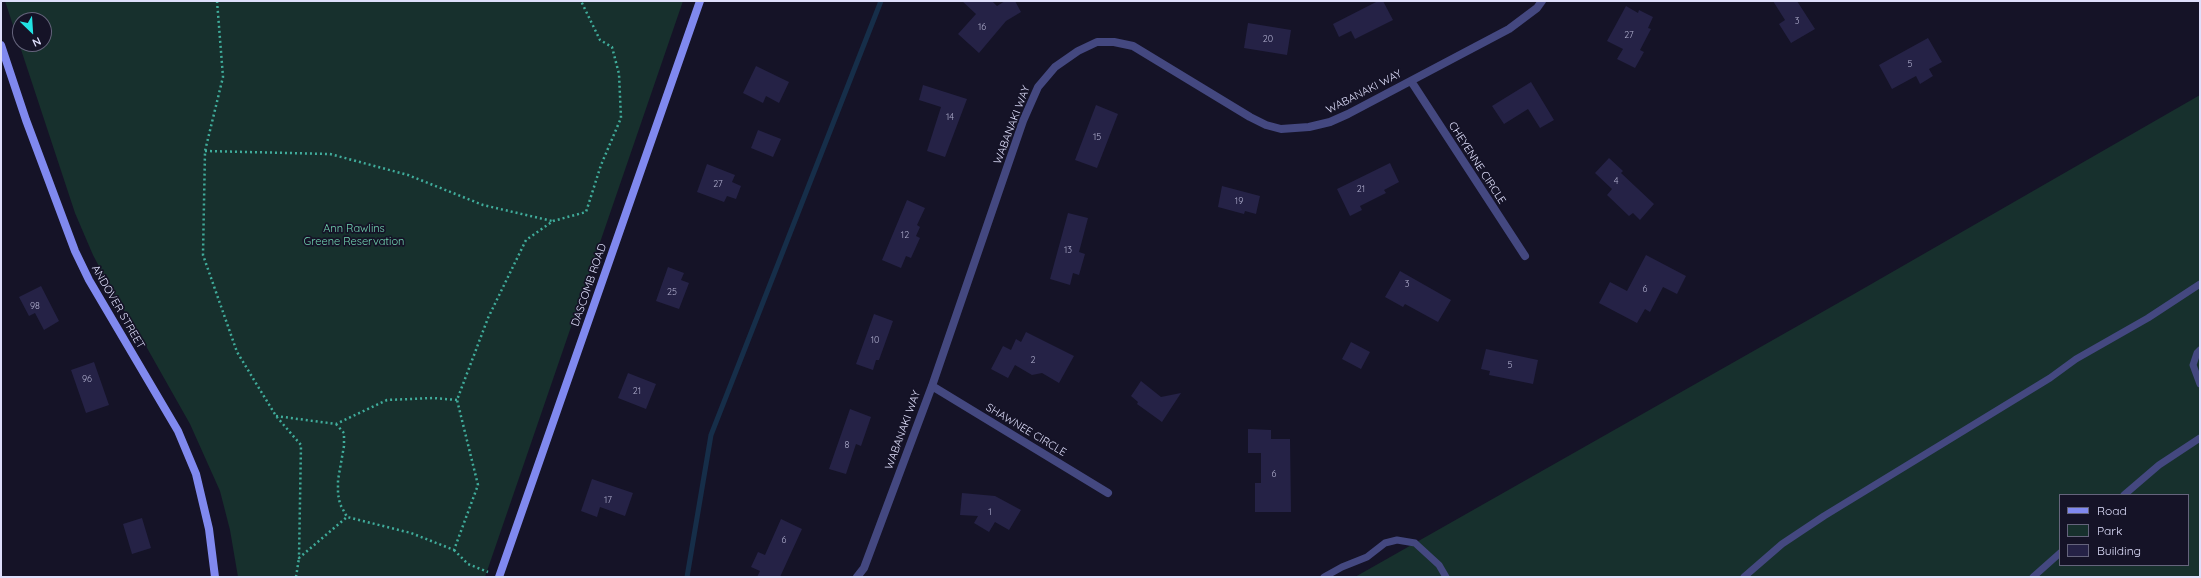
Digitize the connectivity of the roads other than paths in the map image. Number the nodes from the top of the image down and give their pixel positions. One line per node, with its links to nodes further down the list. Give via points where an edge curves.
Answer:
1 (700, 1): 14 (main road, DASCOMB ROAD)
2 (1542, 1): 4 (street, WABANAKI WAY, via 1537,8 1508,29)
3 (1, 46): 15 (main road, ANDOVER STREET, via 28,127 75,251 89,280 178,431 196,474 209,529)
4 (1411, 81): 5 (street, CHEYENNE CIRCLE); 9 (street, WABANAKI WAY, via 1330,122 1309,127 1281,128 1266,125 1250,117 1133,46 1097,42 1078,51 1055,67 1038,87)
5 (1525, 256)
6 (2200, 284): 19 (lane, via 1824,516 1782,544)
7 (2200, 350): 8 (lane, via 2196,353 2193,365)
8 (2200, 384)
9 (932, 386): 11 (street, SHAWNEE CIRCLE); 16 (street, WABANAKI WAY, via 864,568)
10 (2200, 438): 12 (lane, via 2159,465)
11 (1108, 492)
12 (2125, 494)
13 (2059, 554): 20 (lane)
14 (501, 576)
15 (215, 577)
16 (857, 577)
17 (1324, 577): 18 (lane, via 1367,557 1385,543 1397,540 1415,543 1439,565)
18 (1446, 577)
19 (1744, 577)
20 (2033, 577)

